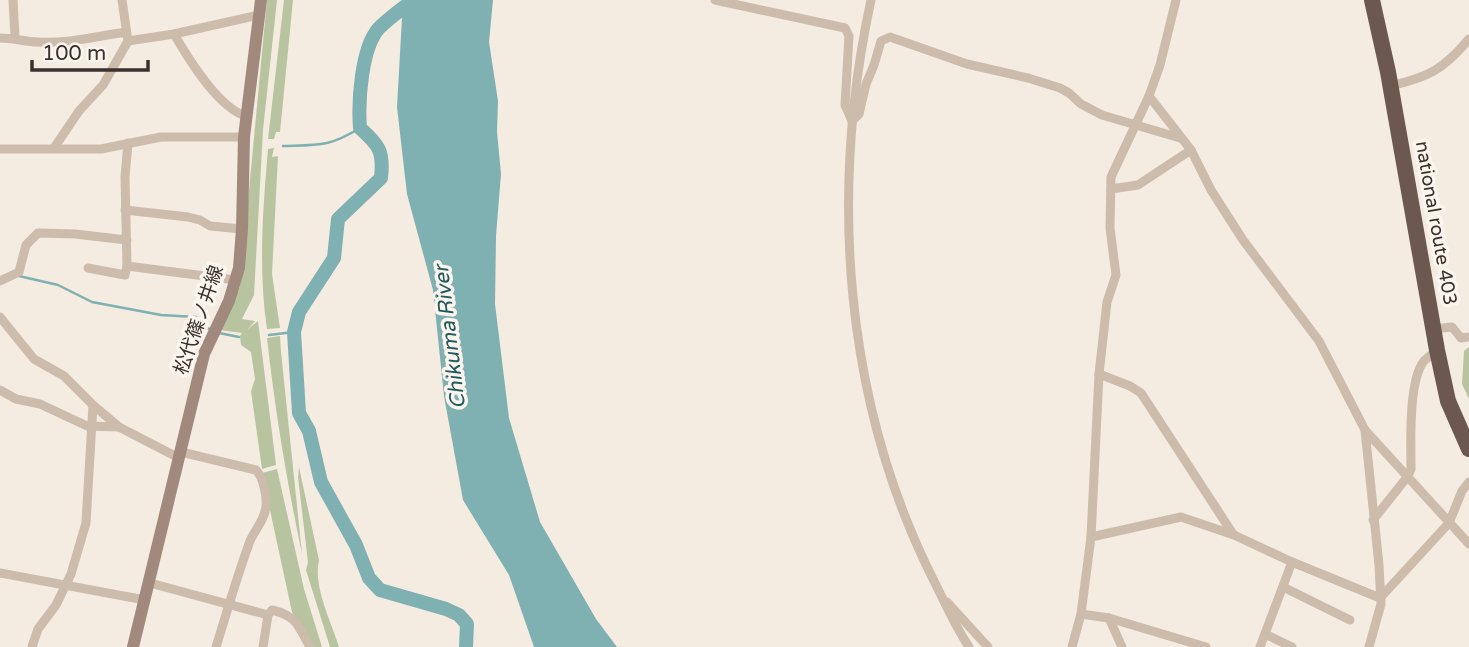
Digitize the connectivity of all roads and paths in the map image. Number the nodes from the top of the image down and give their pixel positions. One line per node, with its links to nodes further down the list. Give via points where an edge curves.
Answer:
1 (13, 0): 11 (street)
2 (122, 0): 10 (street)
3 (261, 0): 8 (main road, 松代篠ノ井線)
4 (715, 0): 17 (street, via 845,28 849,36 845,105)
5 (871, 0): 17 (street)
6 (1176, 0): 15 (street)
7 (1371, 0): 14 (highway, national route 403)
8 (259, 15): 9 (street); 16 (main road, 松代篠ノ井線)
9 (174, 34): 10 (street); 16 (street, via 209,86)
10 (127, 36): 11 (street, via 55,42); 22 (street, via 103,85)
11 (15, 37): 12 (street)
12 (0, 38)
13 (1469, 38): 14 (street, via 1435,72)
14 (1390, 86): 34 (highway, national route 403)
15 (1149, 96): 18 (street); 20 (street)
16 (246, 116): 19 (main road, 松代篠ノ井線)
17 (852, 121): 18 (street, via 859,114 881,41 890,37 967,64 1060,88 1102,115); 57 (street, via 850,275 859,343 883,453 906,523)
18 (1135, 126): 20 (street); 25 (street, via 1111,177)
19 (244, 137): 21 (street, via 161,137); 27 (main road, 松代篠ノ井線)
20 (1180, 138): 24 (street)
21 (128, 143): 22 (street, via 101,149); 26 (street)
22 (54, 148): 23 (street)
23 (0, 149)
24 (1191, 150): 25 (street, via 1138,185); 42 (street, via 1230,221 1319,341)
25 (1111, 188): 37 (street, via 1116,275 1107,302)
26 (125, 210): 27 (street); 28 (street)
27 (242, 229): 31 (main road, 松代篠ノ井線)
28 (127, 240): 29 (street); 32 (street, via 38,233 26,246 19,272)
29 (127, 266): 30 (street, via 125,275); 31 (street)
30 (88, 268)
31 (236, 280): 44 (main road, 松代篠ノ井線, via 204,354)
32 (0, 281)
33 (0, 317): 39 (street, via 34,359 64,376)
34 (1433, 329): 35 (street, via 1452,327 1461,338); 36 (highway, national route 403)
35 (1469, 337)
36 (1437, 350): 43 (highway, national route 403, via 1448,401); 45 (street, via 1423,362 1416,381)
37 (1099, 374): 49 (street, via 1141,393); 50 (street)
38 (0, 390): 41 (street)
39 (93, 405): 40 (street); 41 (street)
40 (119, 426): 41 (street); 44 (street)
41 (91, 427): 55 (street, via 86,523)
42 (1365, 430): 45 (street); 47 (street)
43 (1469, 449)
44 (180, 455): 54 (main road, 松代篠ノ井線); 60 (street, via 256,470 260,475 266,506)
45 (1408, 476): 47 (street); 48 (street)
46 (1469, 482): 48 (street)
47 (1373, 520): 58 (street)
48 (1449, 523): 51 (street); 58 (street)
49 (1234, 535): 50 (street, via 1181,517); 52 (street)
50 (1091, 537): 61 (street)
51 (1469, 544)
52 (1292, 562): 56 (street); 58 (street)
53 (0, 573): 55 (street)
54 (149, 583): 59 (main road, 松代篠ノ井線); 60 (street)
55 (65, 584): 59 (street); 66 (street)
56 (1283, 587): 64 (street); 65 (street)
57 (941, 597): 71 (street); 72 (street)
58 (1380, 598): 78 (street)
59 (145, 600): 67 (main road, 松代篠ノ井線)
60 (229, 603): 62 (street); 68 (street)
61 (1081, 614): 63 (street); 73 (street)
62 (268, 615): 69 (street); 70 (street, via 272,610 293,618)
63 (1109, 618): 74 (street); 75 (street)
64 (1350, 620)
65 (1265, 634): 76 (street); 77 (street)
66 (32, 647)
67 (133, 647)
68 (216, 647)
69 (263, 647)
70 (310, 647)
71 (969, 647)
72 (988, 647)
73 (1072, 647)
74 (1122, 647)
75 (1206, 647)
76 (1260, 647)
77 (1292, 647)
78 (1369, 647)

